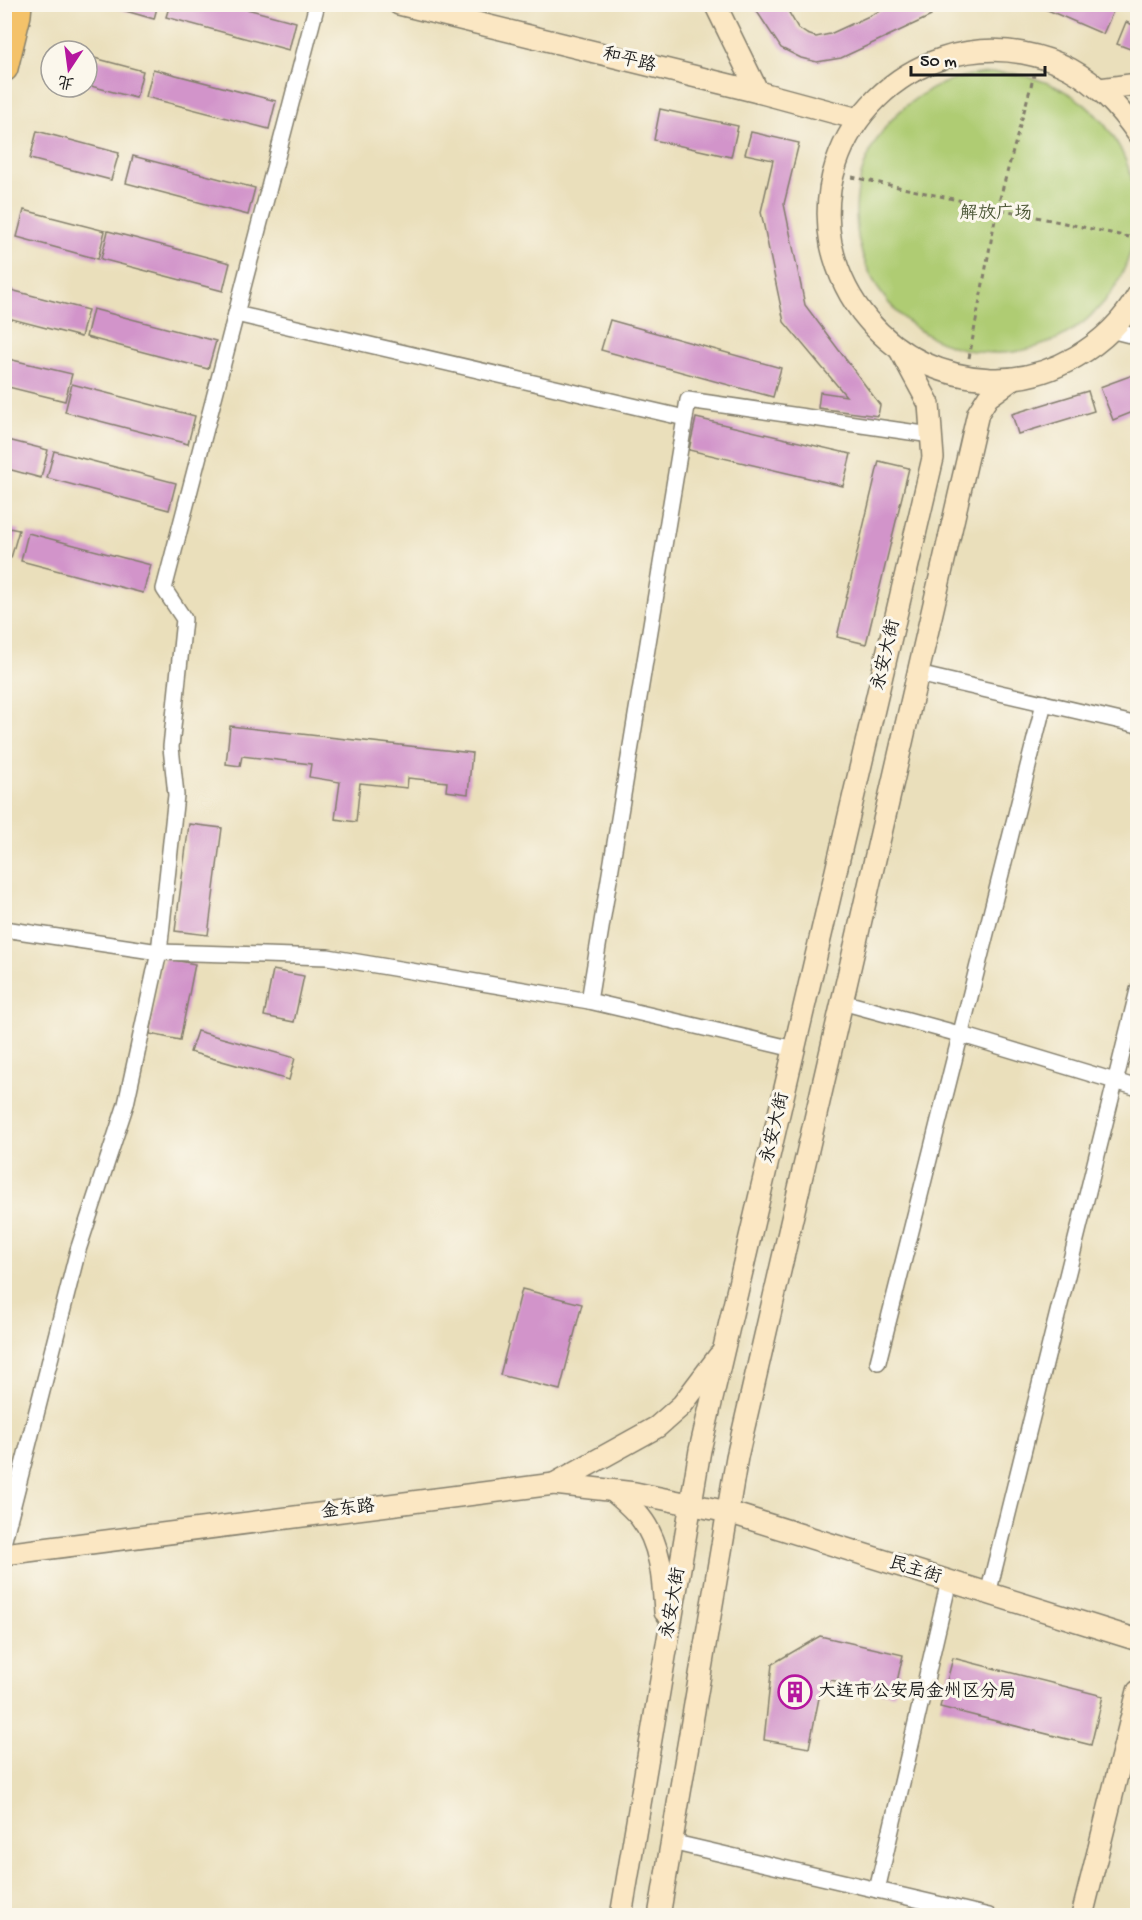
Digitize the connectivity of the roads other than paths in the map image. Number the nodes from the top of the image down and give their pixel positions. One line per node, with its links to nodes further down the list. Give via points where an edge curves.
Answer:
1 (18, 4): 5 (highway)
2 (317, 4): 12 (street)
3 (399, 4): 8 (main road, 和平路)
4 (715, 4): 8 (main road)
5 (4, 68)
6 (1137, 84): 7 (main road)
7 (1100, 89): 9 (main road, via 1068,68 1039,56 1005,50 971,51 938,59 908,73 880,94); 10 (main road, via 1118,106)
8 (758, 92): 9 (main road, 和平路)
9 (858, 119): 15 (main road, via 843,145 828,201 834,259 859,310)
10 (1137, 134)
11 (1137, 295): 13 (main road)
12 (236, 314): 17 (street); 23 (street, via 164,589 184,619 171,747 177,795)
13 (1110, 330): 14 (street); 16 (main road, via 1074,358)
14 (1137, 337)
15 (900, 350): 16 (main road, via 926,365 965,376); 18 (main road, 永安大街, via 929,405)
16 (1013, 379): 19 (main road, 永安大街, via 988,398 978,413)
17 (685, 418): 18 (street, via 688,400); 25 (street)
18 (931, 435): 28 (main road, 永安大街, via 933,458)
19 (918, 674): 20 (street); 26 (main road, 永安大街)
20 (1044, 703): 21 (street); 27 (street)
21 (1137, 725)
22 (4, 929): 23 (street)
23 (159, 952): 25 (street, via 328,957); 37 (street, via 126,1104 78,1250)
24 (1137, 990): 29 (street)
25 (589, 1000): 28 (street)
26 (842, 1002): 27 (street); 36 (main road, 永安大街, via 737,1457)
27 (959, 1034): 29 (street); 32 (street)
28 (794, 1049): 31 (main road, 永安大街)
29 (1114, 1082): 30 (street); 40 (street)
30 (1137, 1088)
31 (724, 1348): 33 (main road, via 682,1405 657,1427); 35 (main road, 永安大街)
32 (878, 1362)
33 (554, 1484): 34 (main road, 金东路); 38 (main road, 金东路)
34 (613, 1491): 35 (main road, 金东路); 42 (main road, via 640,1517 653,1539 662,1575)
35 (691, 1506): 36 (main road, 民主街); 42 (main road, 永安大街)
36 (728, 1512): 39 (main road, 民主街); 44 (main road, 永安大街)
37 (4, 1540)
38 (4, 1554)
39 (949, 1581): 40 (main road, 民主街); 45 (street)
40 (988, 1594): 41 (main road, 民主街)
41 (1137, 1640)
42 (667, 1645): 46 (main road, 永安大街)
43 (1137, 1691): 49 (main road)
44 (671, 1842): 45 (street); 47 (main road, 永安大街)
45 (877, 1890): 48 (street)
46 (621, 1916)
47 (659, 1916)
48 (989, 1916)
49 (1082, 1916)

